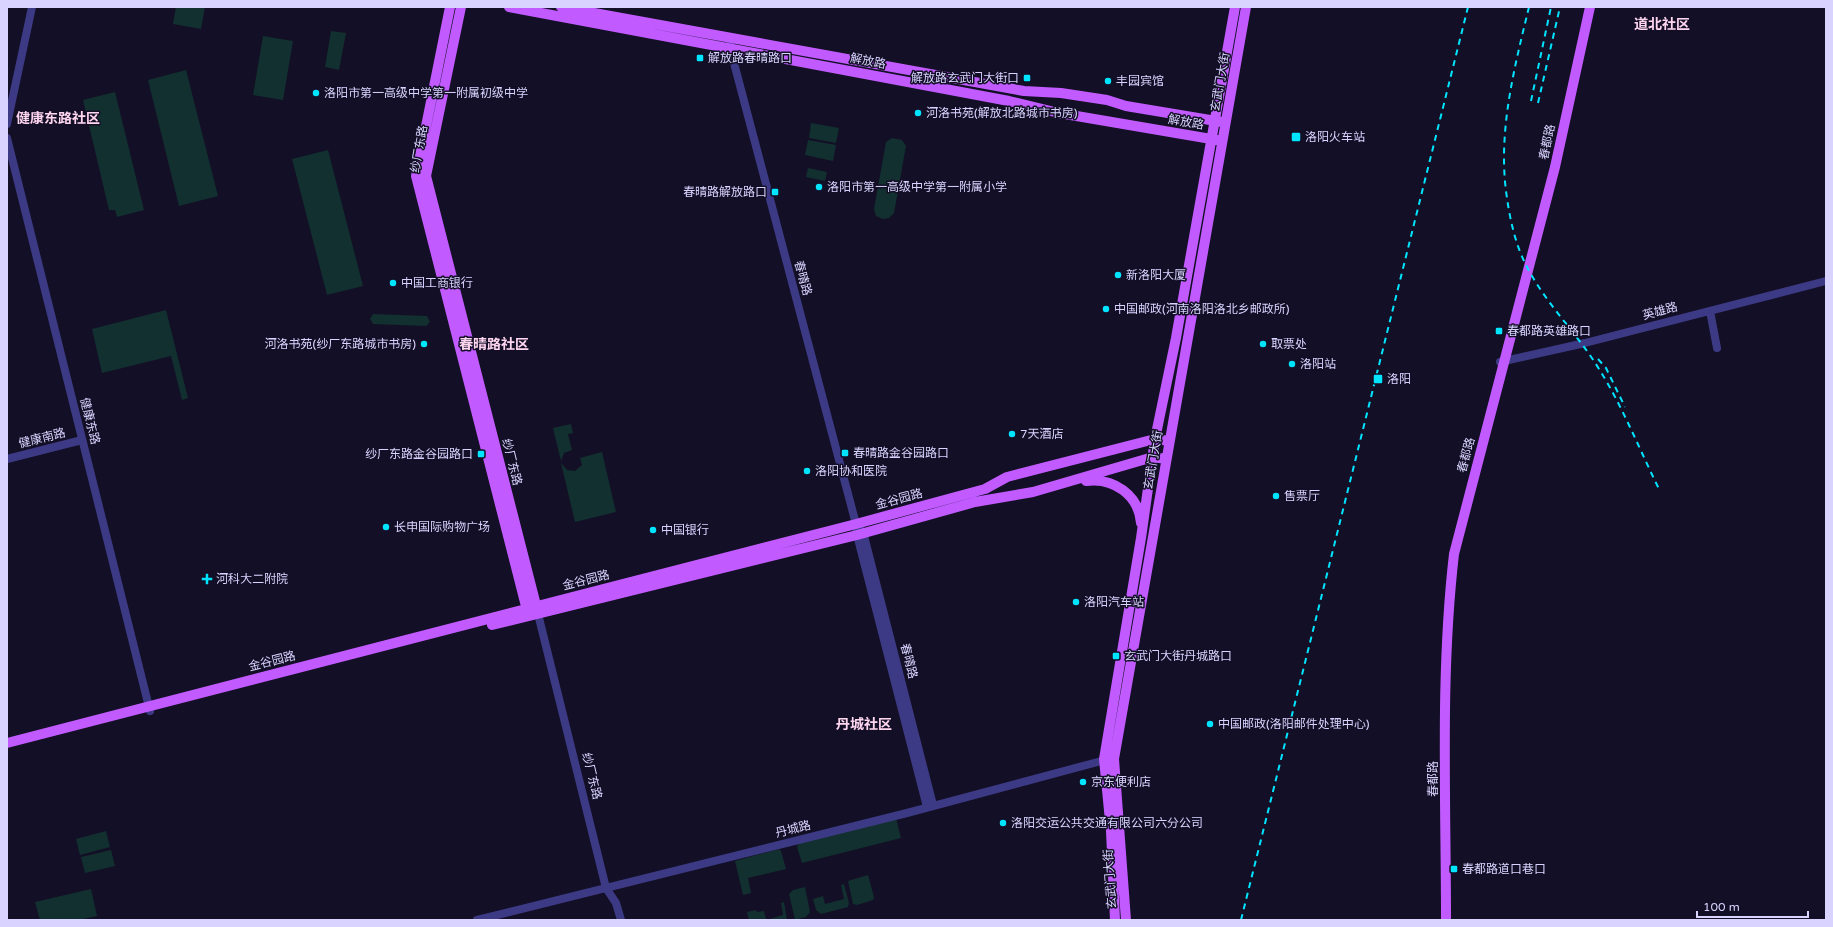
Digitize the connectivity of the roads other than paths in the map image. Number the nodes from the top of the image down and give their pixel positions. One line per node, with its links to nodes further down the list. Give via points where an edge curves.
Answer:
1 (32, 7): 13 (street)
2 (450, 7): 30 (main road, 纱厂东路, via 416,176)
3 (461, 7): 30 (main road, 纱厂东路, via 426,176)
4 (508, 7): 10 (main road, 解放路)
5 (561, 7): 10 (main road, 解放路)
6 (1235, 7): 11 (main road, 玄武门大街)
7 (1246, 7): 12 (main road, 玄武门大街)
8 (1585, 7): 20 (main road, 春都路, via 1551,167)
9 (1590, 7): 20 (main road, 春都路, via 1555,167)
10 (730, 42): 11 (main road, 解放路, via 1024,91 1061,92 1126,106); 15 (main road, 解放路, via 1009,101 1059,114); 28 (street, 春晴路)
11 (1216, 120): 12 (main road, 解放路); 15 (main road, 玄武门大街)
12 (1226, 122): 16 (main road, 玄武门大街)
13 (7, 124)
14 (7, 138): 22 (street, 健康东路)
15 (1212, 139): 16 (main road, 解放路); 21 (main road, 玄武门大街)
16 (1223, 141): 23 (main road, 玄武门大街)
17 (1826, 280): 18 (street, 英雄路)
18 (1710, 311): 19 (street); 20 (street, 英雄路)
19 (1717, 348)
20 (1502, 362): 41 (main road, 春都路, via 1450,554 1444,606); 42 (main road, 春都路, via 1454,554 1448,605)
21 (1155, 439): 23 (main road, 金谷园路); 24 (main road, 玄武门大街); 28 (main road, 金谷园路, via 1007,477 986,489)
22 (82, 440): 26 (street, 健康南路); 31 (street, 健康东路)
23 (1169, 441): 25 (main road, 玄武门大街)
24 (1153, 457): 25 (main road, 金谷园路); 27 (main road, 金谷园路); 29 (main road, 玄武门大街)
25 (1166, 458): 34 (main road, 玄武门大街)
26 (7, 459)
27 (1055, 486): 28 (main road, 金谷园路); 29 (main road, via 1096,480 1115,485 1128,494 1140,512)
28 (859, 530): 30 (main road, 金谷园路); 35 (street, 春晴路)
29 (1141, 538): 34 (main road, 玄武门大街)
30 (533, 611): 31 (main road, 金谷园路); 36 (street, 纱厂东路)
31 (149, 708): 32 (main road, 金谷园路); 33 (main road, 金谷园路)
32 (7, 743)
33 (7, 748)
34 (1109, 759): 35 (street, 丹城路); 39 (main road, 玄武门大街); 40 (main road, 玄武门大街)
35 (930, 806): 36 (street, 丹城路)
36 (606, 888): 37 (street, 丹城路); 38 (street, 纱厂东路, via 616,903)
37 (477, 920)
38 (621, 920)
39 (1115, 920)
40 (1126, 920)
41 (1442, 920)
42 (1446, 920)

